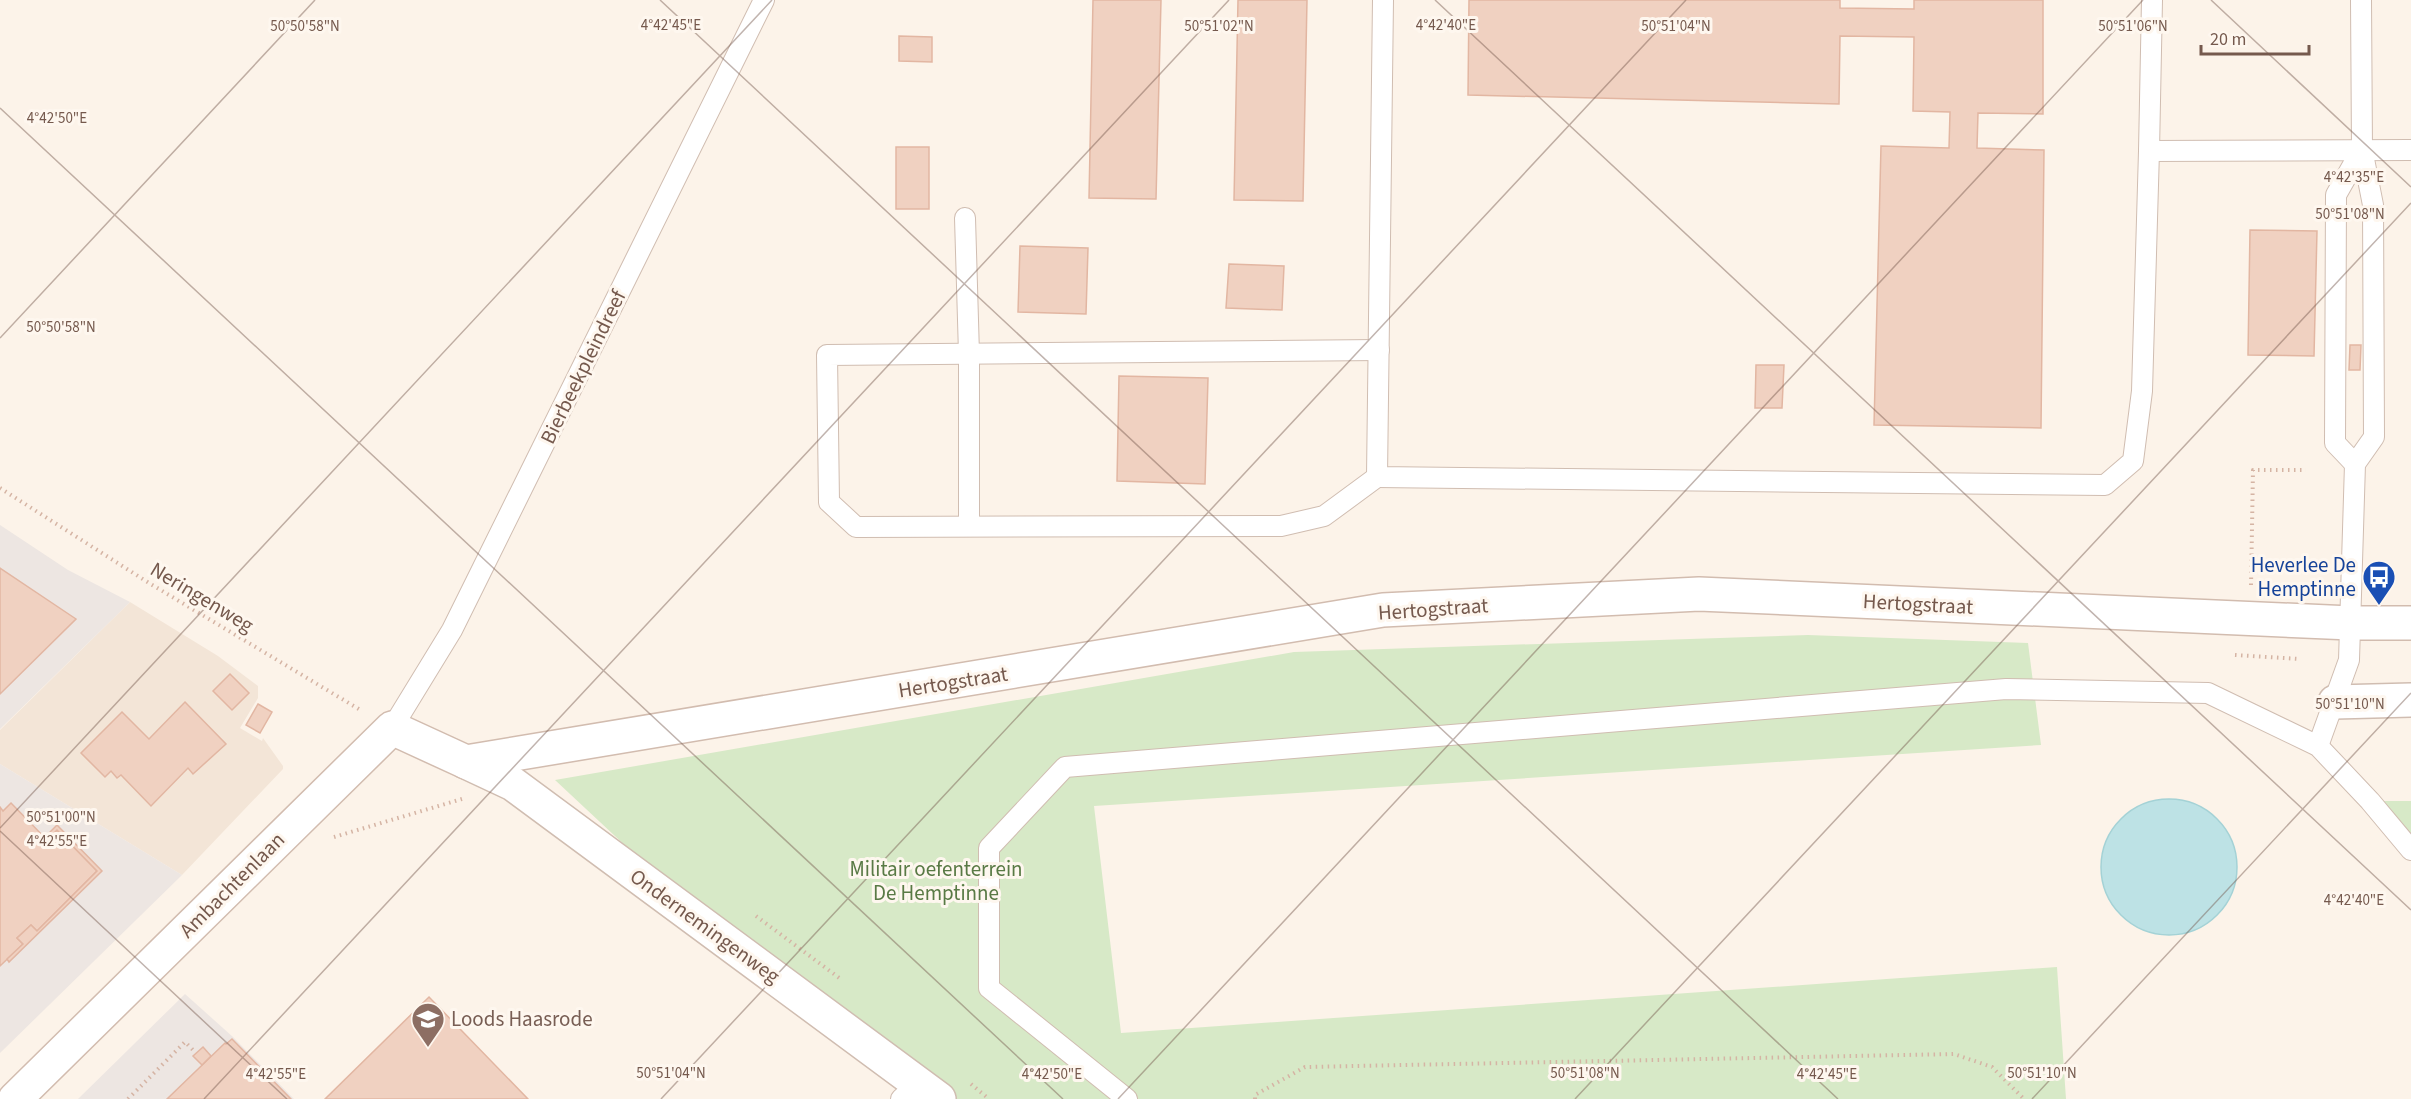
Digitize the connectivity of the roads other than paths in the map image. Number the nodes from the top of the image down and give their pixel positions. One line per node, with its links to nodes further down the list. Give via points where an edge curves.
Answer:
1 (764, 0): 18 (lane, Bierbeekpleindreef, via 452,630)
2 (1383, 0): 9 (lane)
3 (2152, 0): 7 (lane)
4 (2361, 0): 5 (lane)
5 (2362, 149): 6 (lane); 7 (lane); 11 (lane, via 2373,205 2374,437); 11 (lane, via 2336,195 2336,443)
6 (2411, 150)
7 (2149, 151): 12 (lane, via 2142,391 2133,461 2105,485)
8 (965, 218): 10 (lane)
9 (1379, 350): 10 (lane); 12 (lane)
10 (969, 354): 13 (lane); 13 (lane, via 828,355 829,502 856,527)
11 (2355, 464): 15 (lane)
12 (1377, 477): 13 (lane, via 1324,516 1281,526)
13 (969, 526)
14 (2411, 622): 15 (street, Hertogstraat)
15 (2351, 623): 17 (lane, via 2349,660); 20 (street, Hertogstraat, via 1699,594 1383,610)
16 (2411, 700): 17 (street)
17 (2335, 702): 19 (lane)
18 (392, 728): 20 (street); 23 (street, Ambachtenlaan)
19 (2318, 746): 21 (lane); 24 (lane, via 2208,693 2006,689 1065,767 989,848 989,988)
20 (466, 762): 22 (street, Ondernemingenweg, via 513,784)
21 (2411, 850)
22 (920, 1094)
23 (15, 1099)
24 (1127, 1099)

